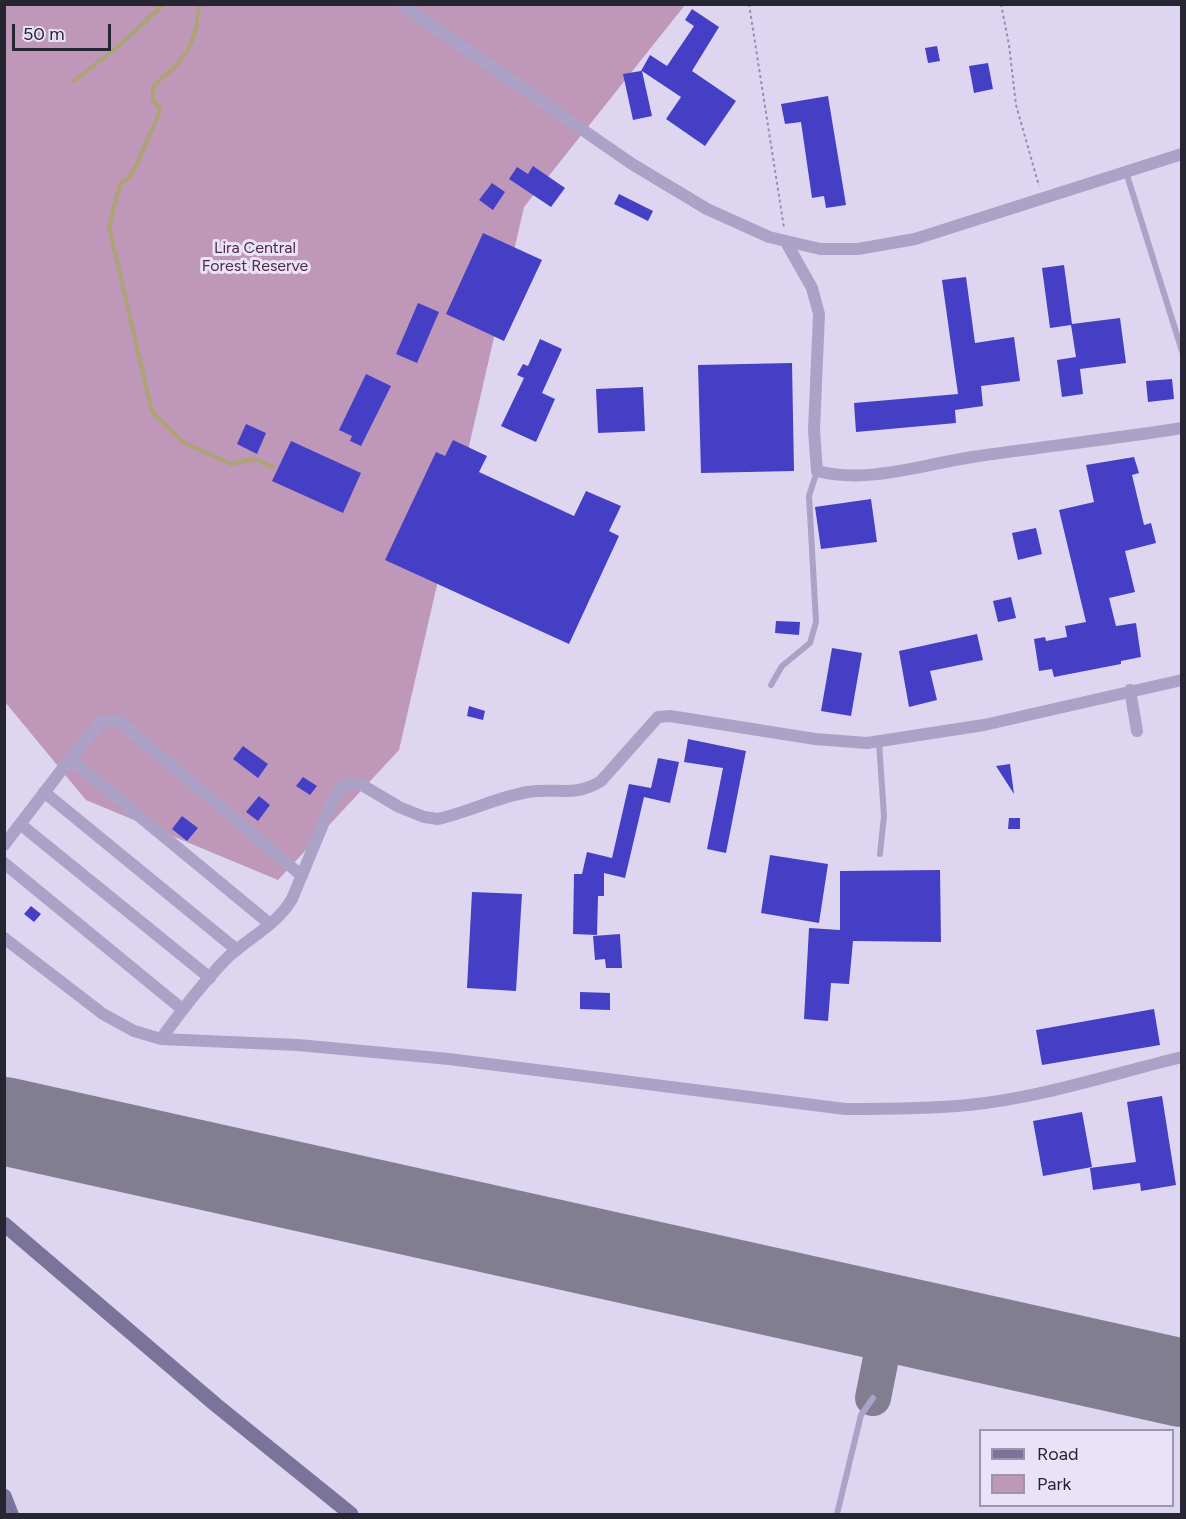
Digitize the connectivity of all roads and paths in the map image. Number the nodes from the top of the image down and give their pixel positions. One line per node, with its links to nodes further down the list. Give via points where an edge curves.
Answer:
1 (401, 4): 7 (street, via 632,164 707,209)
2 (748, 4): 7 (path)
3 (1001, 4): 6 (path, via 1016,105)
4 (1182, 154): 5 (street)
5 (1126, 171): 6 (street); 8 (lane)
6 (1042, 197): 7 (street, via 889,245 839,250)
7 (786, 242): 10 (street, via 812,288 819,314 814,430)
8 (1182, 351)
9 (1182, 428): 10 (street, via 869,475 840,477)
10 (818, 471): 12 (lane, via 809,496 816,622 810,643 782,666)
11 (1182, 680): 13 (street)
12 (771, 685)
13 (1131, 690): 14 (street); 15 (street, via 984,725)
14 (1137, 731)
15 (879, 742): 20 (lane, via 884,816); 22 (street, via 832,741 658,717 595,785 580,792 530,792 438,819 399,807 362,785 350,783 339,788)
16 (70, 759): 17 (street); 22 (street, via 101,722 119,721); 23 (street)
17 (44, 792): 18 (street); 25 (street)
18 (20, 824): 19 (street); 26 (street)
19 (4, 845)
20 (880, 854)
21 (4, 863): 27 (street)
22 (302, 876): 23 (street, via 283,913)
23 (270, 924): 25 (street)
24 (4, 938): 28 (street, via 103,1014 134,1031)
25 (237, 950): 26 (street)
26 (210, 978): 27 (street)
27 (182, 1009): 28 (street)
28 (161, 1039): 29 (street, via 298,1045 449,1059 874,1109 969,1105)
29 (1182, 1057)
30 (4, 1224): 34 (main road)
31 (873, 1398): 35 (lane, via 861,1415)
32 (4, 1496): 33 (main road)
33 (11, 1515)
34 (351, 1515)
35 (837, 1515)

